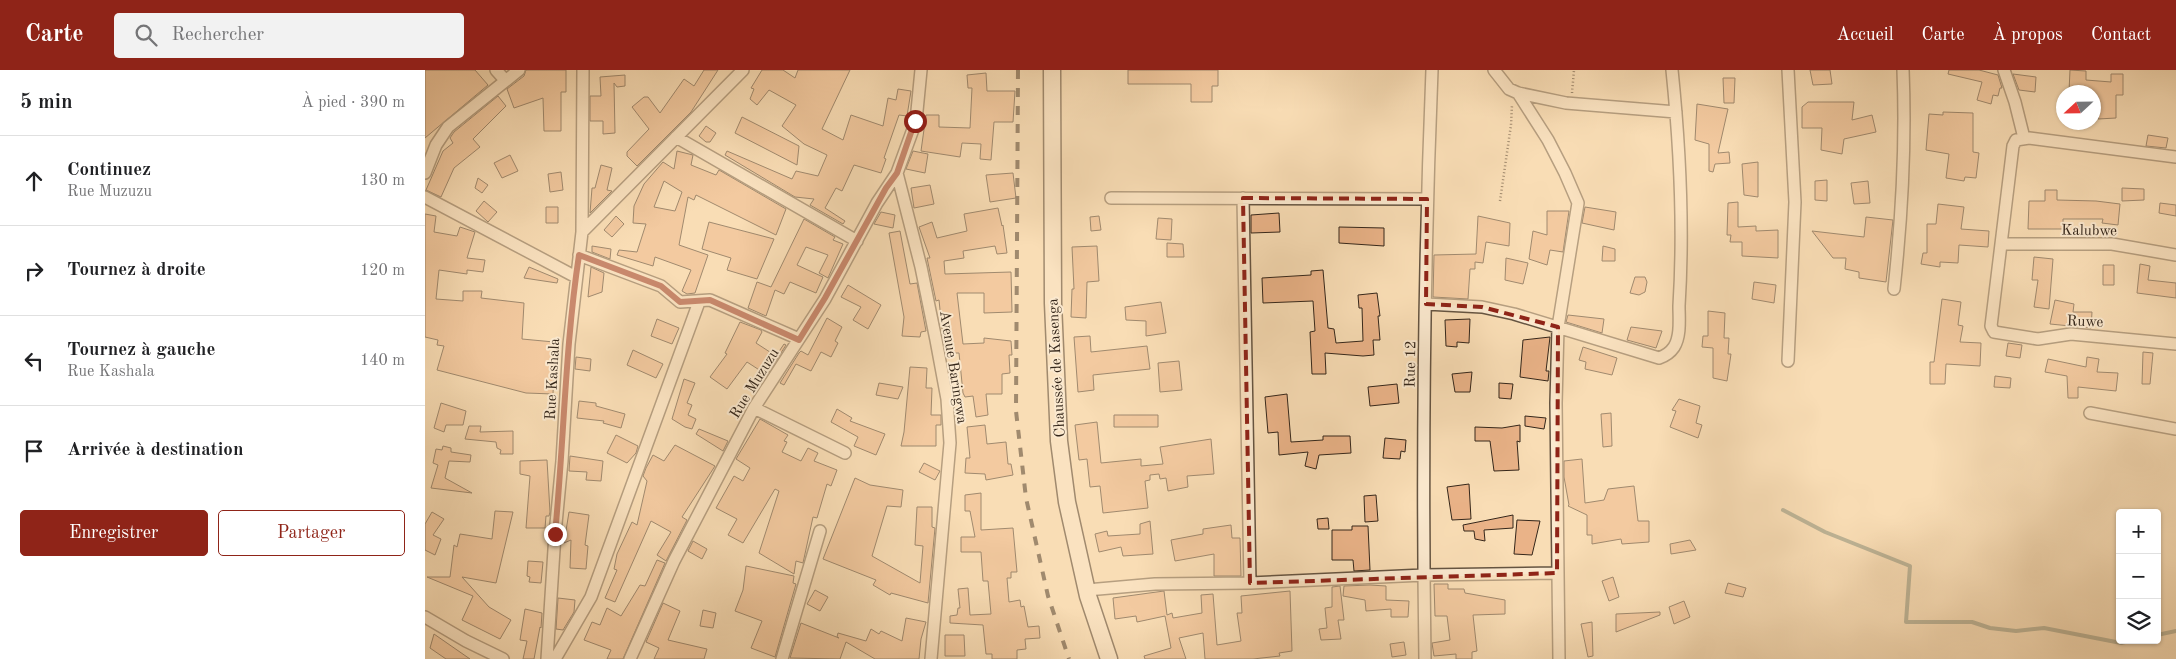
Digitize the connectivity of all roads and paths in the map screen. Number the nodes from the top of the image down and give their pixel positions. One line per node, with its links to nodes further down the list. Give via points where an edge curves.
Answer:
1 (495, 70): 14 (street)
2 (519, 70): 14 (street)
3 (583, 70): 28 (street, Rue Kashala)
4 (743, 70): 18 (street)
5 (921, 70): 22 (street, Rue Muzuzu, via 915,121)
6 (1052, 70): 49 (main road, Chaussée de Kasenga, via 1053,303 1059,441 1067,502)
7 (1432, 70): 26 (street, Rue 12)
8 (1494, 70): 15 (street)
9 (1574, 70): 16 (path)
10 (1671, 70): 17 (street)
11 (1788, 70): 40 (street, via 1795,202)
12 (1903, 70): 34 (street, via 1904,155)
13 (2004, 70): 19 (street)
14 (505, 80): 21 (street, via 449,127 436,145)
15 (1514, 91): 16 (street); 27 (path); 37 (street, via 1547,140 1577,203)
16 (1570, 104): 17 (street)
17 (1676, 112): 37 (street, via 1682,204 1681,285 1675,347 1659,358)
18 (676, 137): 28 (street); 29 (street)
19 (2024, 138): 20 (street); 30 (street, via 2016,140 2013,146)
20 (2176, 157)
21 (425, 173)
22 (897, 173): 29 (street, Rue Muzuzu); 56 (street, Avenue Baringwa, via 921,267 947,399 947,489)
23 (425, 197): 33 (street)
24 (1111, 198): 25 (street)
25 (1243, 198): 26 (street); 48 (street)
26 (1427, 199): 36 (street, Rue 12)
27 (1500, 201)
28 (582, 232): 31 (street, Rue Kashala)
29 (857, 241): 38 (street, Rue Muzuzu)
30 (2001, 244): 32 (street, Kalubwe, via 2112,244); 39 (street, Ruwe, via 1991,322 1995,332 2038,339 2071,334)
31 (579, 255): 33 (street, Rue Kashala); 35 (street, via 661,286 680,302)
32 (2176, 255)
33 (576, 277): 52 (street, Rue Kashala)
34 (1893, 289)
35 (699, 302): 38 (street, via 721,303); 53 (street, via 591,597)
36 (1426, 304): 37 (street, via 1482,308); 47 (street, Rue 12)
37 (1558, 327): 46 (street, via 1555,403)
38 (799, 340): 41 (street, Rue Muzuzu)
39 (2176, 344)
40 (1789, 361)
41 (754, 408): 44 (street); 54 (street, Rue Muzuzu, via 674,561)
42 (2090, 413): 43 (street)
43 (2176, 429)
44 (845, 453)
45 (820, 532): 55 (street)
46 (1557, 573): 47 (street); 59 (street)
47 (1424, 576): 48 (street); 58 (street, Rue 12)
48 (1250, 583): 49 (street, via 1155,584)
49 (1087, 590): 57 (main road, Chaussée de Kasenga)
50 (425, 617): 51 (street)
51 (503, 659)
52 (547, 659)
53 (555, 659)
54 (630, 659)
55 (782, 659)
56 (931, 659)
57 (1109, 659)
58 (1425, 659)
59 (1559, 659)

